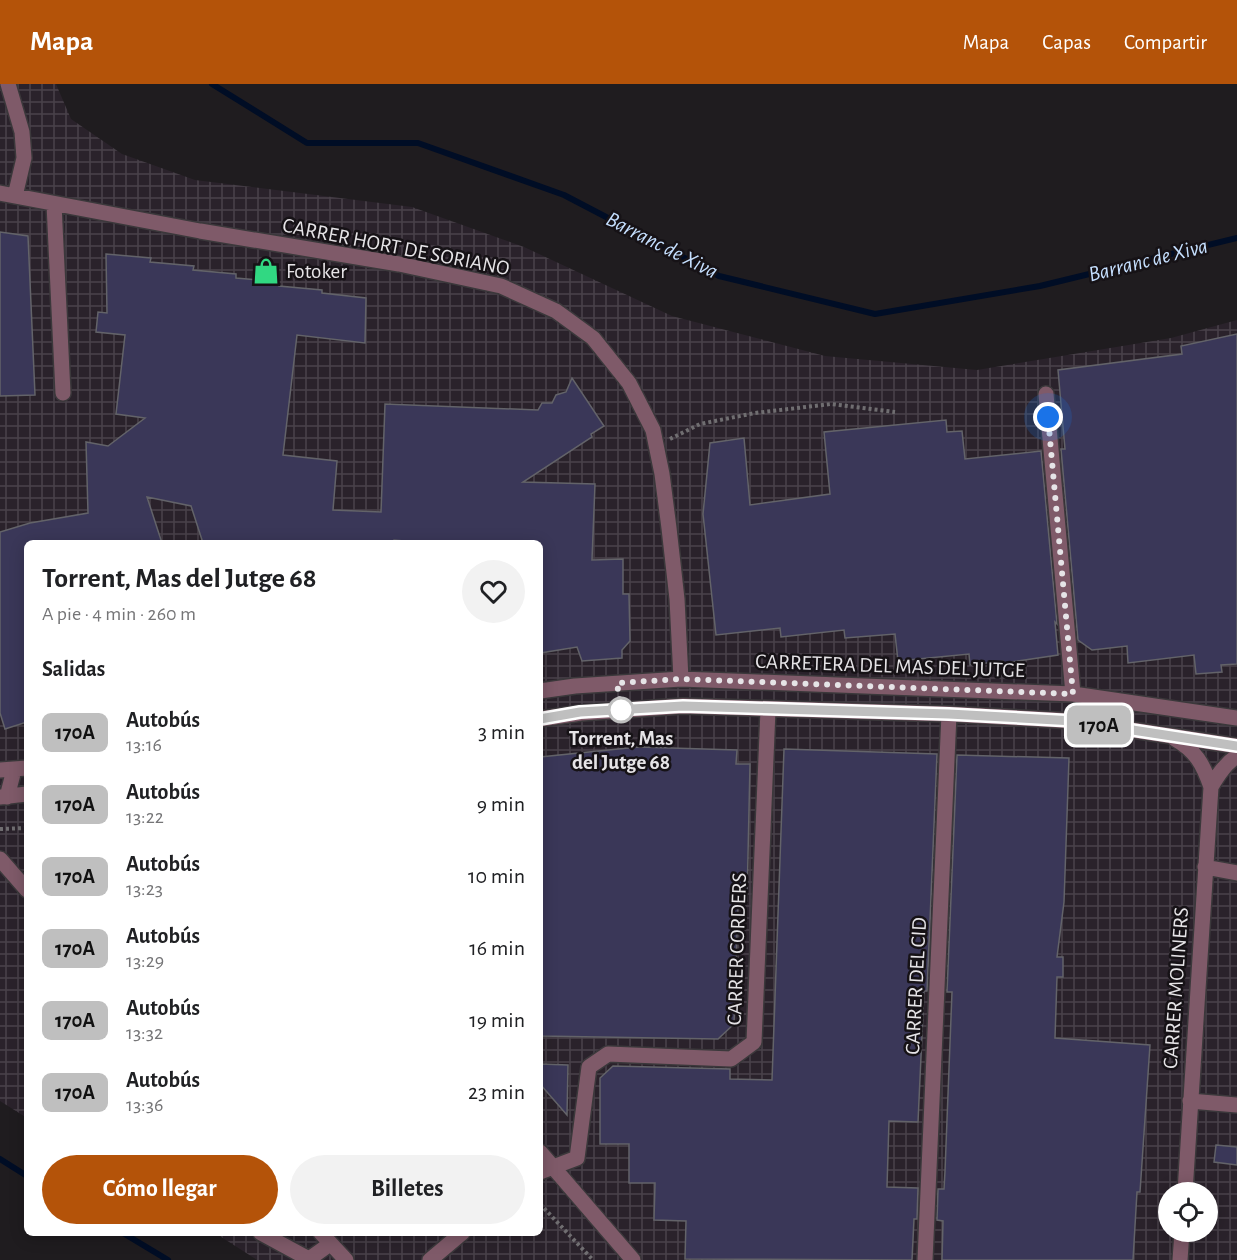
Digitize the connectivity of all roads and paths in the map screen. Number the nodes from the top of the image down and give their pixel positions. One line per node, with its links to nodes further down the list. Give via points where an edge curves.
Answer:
1 (8, 84): 2 (street, via 22,132 24,158)
2 (8, 195): 3 (street, CARRER HORT DE SORIANO)
3 (54, 204): 4 (street); 7 (street, CARRER HORT DE SORIANO, via 399,264 501,286 556,311 593,338 628,384 653,430)
4 (63, 393)
5 (1046, 394): 10 (street)
6 (895, 412): 7 (path, via 831,404 756,413 699,424)
7 (656, 446): 8 (street, CARRER HORT DE SORIANO, via 677,599)
8 (681, 679): 9 (street, CARRETERA DEL MAS DEL JUTGE); 10 (street, CARRETERA DEL MAS DEL JUTGE)
9 (543, 691)
10 (1073, 694): 14 (street, CARRETERA DEL MAS DEL JUTGE)
11 (768, 710): 12 (street); 13 (street, via 683,706 580,712); 30 (street, CARRER CORDERS, via 754,1042 732,1059 608,1054 589,1067 577,1158)
12 (949, 714): 15 (street, via 1074,721); 41 (street, CARRER DEL CID)
13 (543, 718)
14 (1237, 718)
15 (1168, 735): 16 (street); 19 (street, CARRER MOLINERS, via 1189,747 1205,771)
16 (1237, 746)
17 (1237, 756): 19 (street, via 1219,772)
18 (14, 769): 21 (street)
19 (1210, 787): 25 (street, CARRER MOLINERS)
20 (24, 796): 21 (street)
21 (4, 797)
22 (24, 828): 23 (path)
23 (0, 829)
24 (0, 859): 27 (street)
25 (1205, 867): 26 (street); 28 (street, CARRER MOLINERS)
26 (1237, 873)
27 (24, 887)
28 (1190, 1101): 29 (street); 31 (street, CARRER MOLINERS)
29 (1237, 1106)
30 (547, 1170): 40 (street)
31 (1186, 1182)
32 (543, 1207): 39 (path)
33 (267, 1236): 35 (street, via 309,1259)
34 (458, 1236): 38 (street)
35 (326, 1239): 37 (street)
36 (1181, 1242): 42 (street)
37 (346, 1260)
38 (430, 1260)
39 (593, 1260)
40 (633, 1260)
41 (925, 1260)
42 (1180, 1260)

